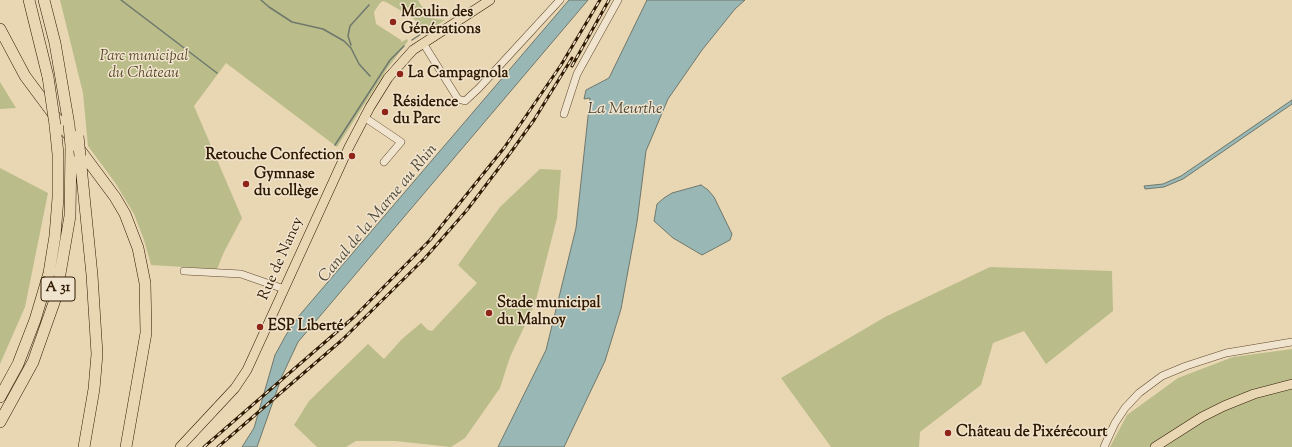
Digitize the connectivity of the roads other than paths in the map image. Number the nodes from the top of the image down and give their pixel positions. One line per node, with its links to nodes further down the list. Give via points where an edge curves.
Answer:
1 (29, 0): 16 (highway, A 31, bridge, via 48,76 58,154 58,198 49,273 18,364)
2 (44, 0): 7 (highway, A 31)
3 (490, 0): 8 (main road, Rue de Nancy)
4 (560, 0): 8 (street, via 468,100 461,101)
5 (618, 0): 9 (street, via 577,74)
6 (0, 29): 19 (highway, via 16,63 32,87 115,197 138,248 145,283 146,333)
7 (55, 43): 17 (highway, A 31, bridge, via 71,146 70,216 56,297 32,362); 18 (highway, bridge, via 64,59 78,136 92,275 97,354)
8 (423, 43): 10 (main road, Rue de Nancy, via 396,68)
9 (564, 114)
10 (364, 117): 11 (street, via 401,142); 13 (main road, Rue de Nancy)
11 (384, 162)
12 (184, 271): 13 (street, via 240,274)
13 (284, 289): 20 (main road, Rue de Nancy, via 243,376)
14 (1292, 342): 21 (street, via 1226,353 1162,376 1139,393 1125,408)
15 (1292, 384): 22 (main road, via 1254,394 1224,406)
16 (0, 397)
17 (0, 422)
18 (84, 447)
19 (126, 447)
20 (180, 447)
21 (1104, 447)
22 (1156, 447)

